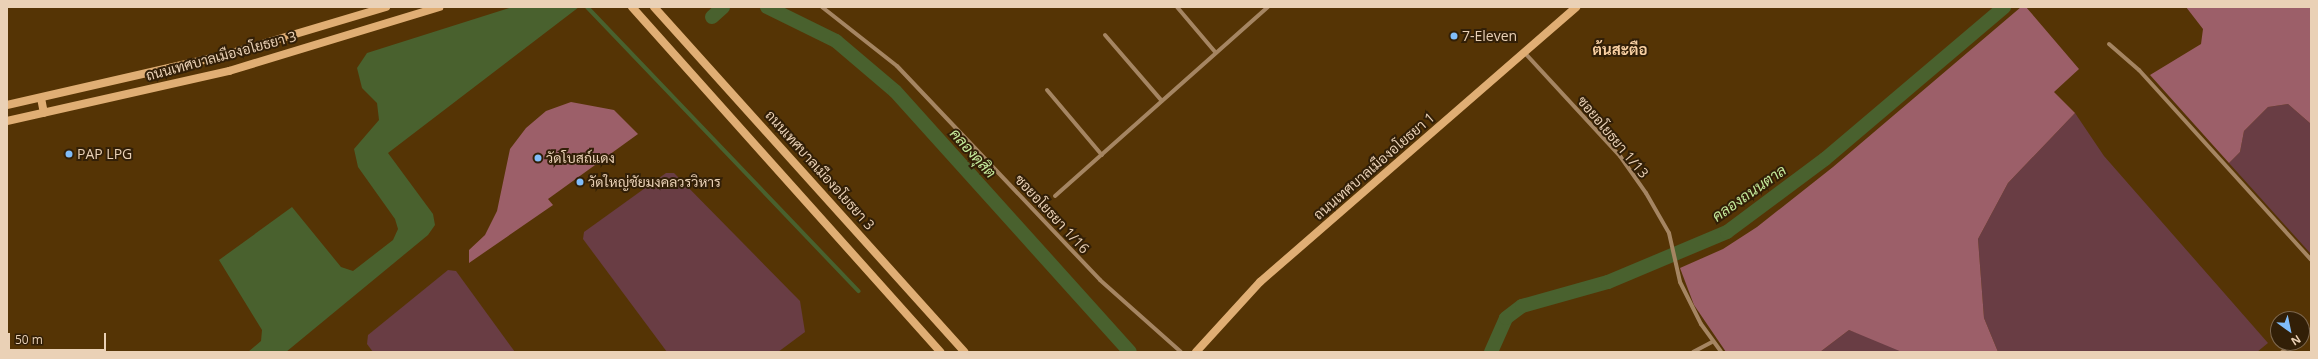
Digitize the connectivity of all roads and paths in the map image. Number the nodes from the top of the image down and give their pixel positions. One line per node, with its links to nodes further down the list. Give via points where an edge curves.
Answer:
1 (386, 7): 14 (street, ถนนเทศบาลเมืองอโยธยา 3, via 225,56)
2 (440, 7): 17 (street, ถนนเทศบาลเมืองอโยธยา 3, via 229,71)
3 (632, 7): 23 (street)
4 (654, 7): 24 (street, ถนนเทศบาลเมืองอโยธยา 3)
5 (822, 7): 25 (street, ซอยอโยธยา 1/16, via 898,66 1105,286)
6 (1177, 7): 12 (street)
7 (1268, 7): 12 (street)
8 (1576, 7): 11 (street, ถนนเทศบาลเมืองอโยธยา 1)
9 (1105, 35): 15 (street)
10 (2109, 44): 21 (street, via 2139,70)
11 (1524, 52): 22 (street, ซอยอโยธยา 1/13, via 1620,156 1657,211 1670,240 1676,267); 26 (street, ถนนเทศบาลเมืองอโยธยา 1, via 1260,282)
12 (1216, 53): 15 (street)
13 (1046, 90): 19 (street)
14 (41, 98): 16 (street, ถนนเทศบาลเมืองอโยธยา 3); 17 (street)
15 (1162, 101): 19 (street)
16 (7, 106)
17 (44, 113): 18 (street, ถนนเทศบาลเมืองอโยธยา 3)
18 (7, 122)
19 (1102, 155): 20 (street)
20 (1055, 196)
21 (2311, 260)
22 (1712, 342): 27 (street); 28 (street, ซอยอโยธยา 1/13)
23 (941, 352)
24 (965, 352)
25 (1181, 352)
26 (1196, 352)
27 (1693, 352)
28 (1721, 352)

